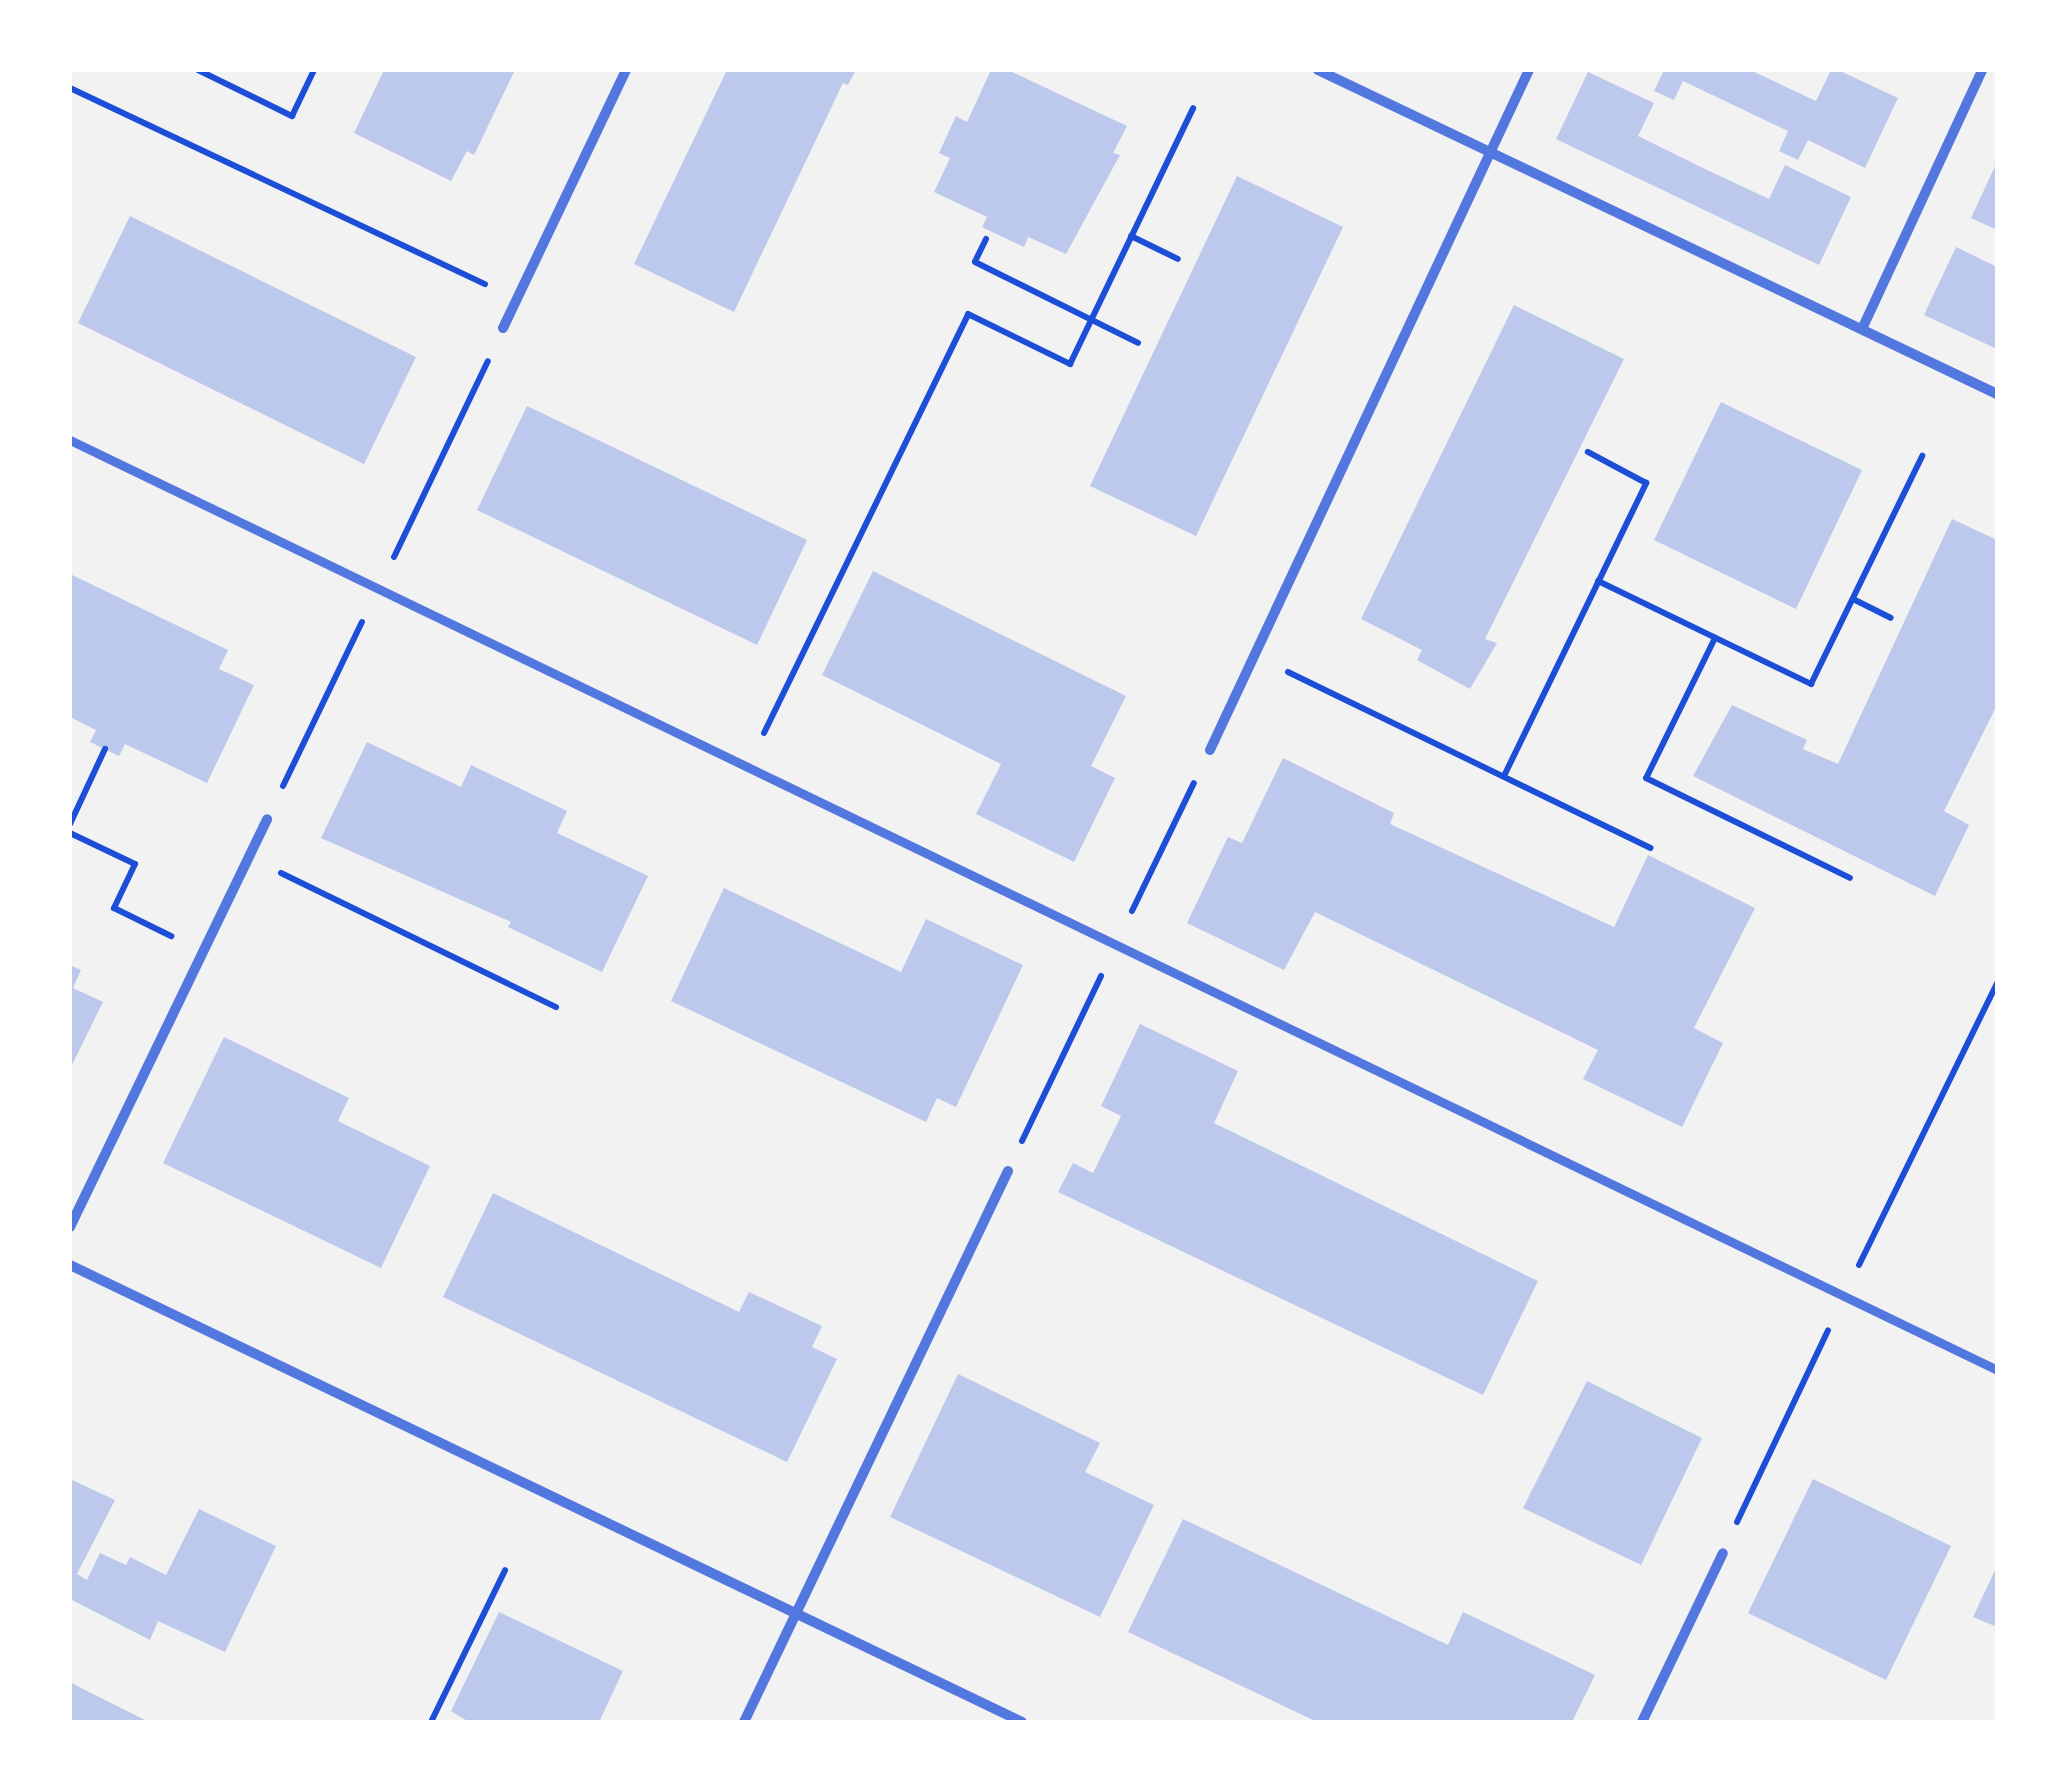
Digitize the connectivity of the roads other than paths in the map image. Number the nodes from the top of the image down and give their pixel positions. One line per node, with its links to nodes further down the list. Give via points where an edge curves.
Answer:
1 (626, 70): 6 (street)
2 (1318, 70): 5 (street)
3 (1529, 70): 5 (street)
4 (1982, 70): 7 (street)
5 (1489, 153): 7 (street); 10 (street)
6 (503, 328)
7 (1862, 329): 8 (street)
8 (1997, 394)
9 (70, 440): 15 (street)
10 (1210, 750)
11 (267, 819): 13 (street)
12 (1008, 1171): 17 (street)
13 (70, 1227)
14 (70, 1265): 17 (street)
15 (1997, 1370)
16 (1722, 1553): 20 (street)
17 (797, 1613): 18 (street); 19 (street)
18 (744, 1722)
19 (1022, 1722)
20 (1642, 1722)

